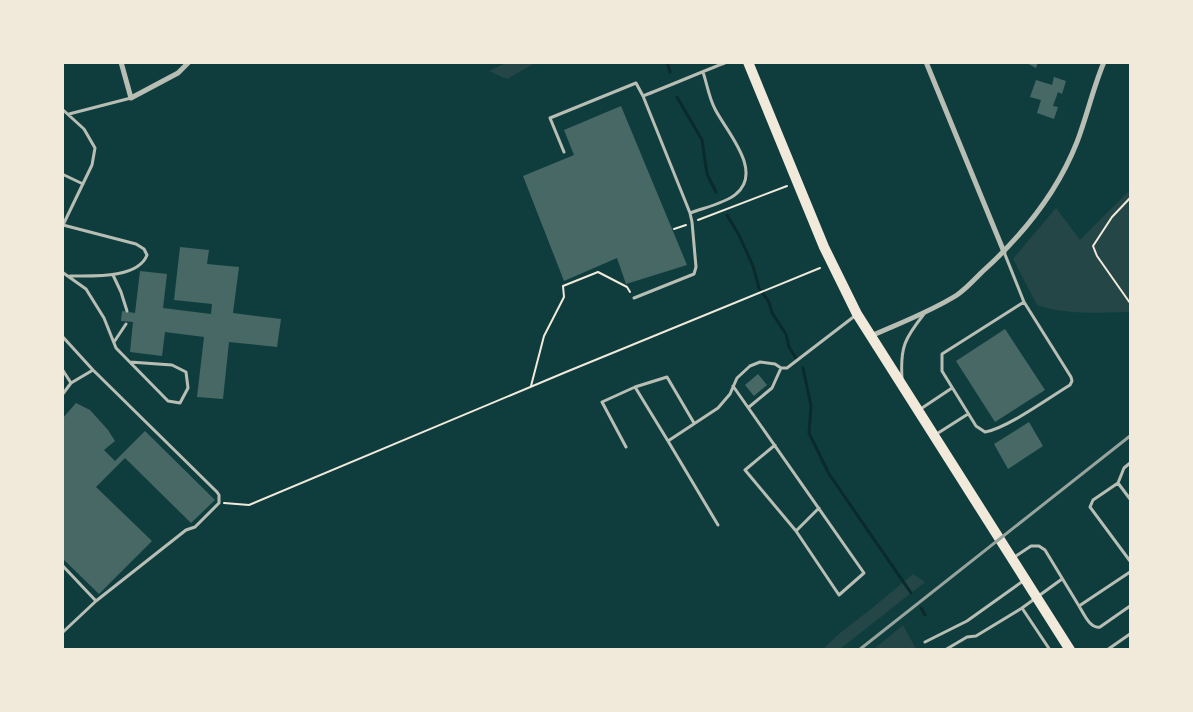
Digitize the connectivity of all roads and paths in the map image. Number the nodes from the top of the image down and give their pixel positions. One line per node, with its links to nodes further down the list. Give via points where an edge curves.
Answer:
1 (121, 62): 9 (street)
2 (189, 62): 9 (street, via 178,73)
3 (728, 62): 7 (lane)
4 (748, 62): 31 (main road, via 824,247)
5 (926, 62): 21 (street)
6 (1104, 62): 21 (street, via 1067,164 1027,227)
7 (703, 72): 8 (lane); 17 (lane, via 714,107 743,156 745,179 742,187 730,198)
8 (643, 96): 12 (lane, via 636,83 550,118); 17 (lane)
9 (131, 98): 11 (lane)
10 (62, 109): 11 (lane)
11 (69, 114): 14 (lane, via 84,129 95,148 92,165)
12 (564, 152)
13 (62, 174): 14 (lane)
14 (83, 184): 19 (lane)
15 (787, 186): 18 (path)
16 (1130, 198): 28 (path, via 1112,217 1093,246)
17 (690, 213): 18 (lane)
18 (692, 222): 20 (path); 26 (lane, via 694,274)
19 (63, 225): 24 (lane, via 136,244 144,249 147,255 144,262 133,269)
20 (674, 229)
21 (1004, 252): 27 (lane); 30 (street, via 959,293)
22 (820, 268): 43 (path)
23 (62, 272): 25 (lane)
24 (113, 274): 25 (lane); 29 (lane)
25 (70, 276): 35 (lane, via 86,288)
26 (634, 298): 43 (path, via 627,286 598,272 563,286 564,298 544,336)
27 (1024, 302): 45 (lane, via 942,354 942,371); 49 (lane, via 1071,377 1070,385 994,431 981,430)
28 (1130, 303)
29 (127, 311)
30 (926, 312): 34 (street); 42 (lane, via 904,346 901,359)
31 (857, 314): 34 (main road); 37 (lane, via 793,365)
32 (126, 324): 35 (lane)
33 (62, 336): 39 (lane)
34 (871, 336): 42 (main road)
35 (114, 342): 36 (lane)
36 (130, 362): 36 (lane, via 172,364 186,372 188,388 180,403 168,401)
37 (781, 368): 41 (lane, via 760,362 750,366); 47 (lane, via 772,388)
38 (62, 369): 40 (lane)
39 (93, 370): 40 (lane); 58 (lane, via 217,492)
40 (71, 383): 46 (lane)
41 (733, 386): 47 (lane); 50 (lane, via 718,408)
42 (903, 386): 48 (main road)
43 (531, 387): 58 (path, via 249,505)
44 (635, 388): 50 (lane, via 667,377); 52 (lane); 54 (lane, via 602,402)
45 (952, 388): 48 (lane); 49 (lane)
46 (62, 395)
47 (749, 408): 53 (lane)
48 (918, 410): 51 (main road)
49 (968, 414): 51 (lane)
50 (694, 423): 52 (lane)
51 (934, 436): 62 (main road)
52 (668, 441): 60 (lane)
53 (775, 445): 59 (lane); 61 (lane, via 745,470)
54 (626, 448)
55 (1130, 463): 56 (lane, via 1124,468)
56 (1118, 483): 57 (lane); 63 (lane, via 1093,500 1090,507)
57 (1130, 498)
58 (219, 503): 69 (lane, via 195,527 186,530)
59 (819, 508): 61 (lane); 61 (lane, via 864,573 839,595)
60 (718, 525)
61 (796, 531)
62 (1012, 558): 66 (lane, via 1032,546 1039,546 1045,550); 67 (main road)
63 (1130, 561)
64 (62, 565): 69 (lane)
65 (1130, 572): 70 (lane)
66 (1062, 579): 68 (lane); 70 (lane)
67 (1026, 580): 68 (main road); 75 (lane, via 967,621)
68 (1037, 597): 72 (lane); 78 (main road)
69 (96, 601): 73 (lane)
70 (1079, 606): 71 (lane, via 1096,628)
71 (1130, 606)
72 (1022, 608): 76 (lane, via 976,636 967,637); 77 (lane)
73 (62, 633)
74 (1130, 634): 79 (lane)
75 (925, 642)
76 (944, 650)
77 (1050, 650)
78 (1070, 650)
79 (1107, 650)

